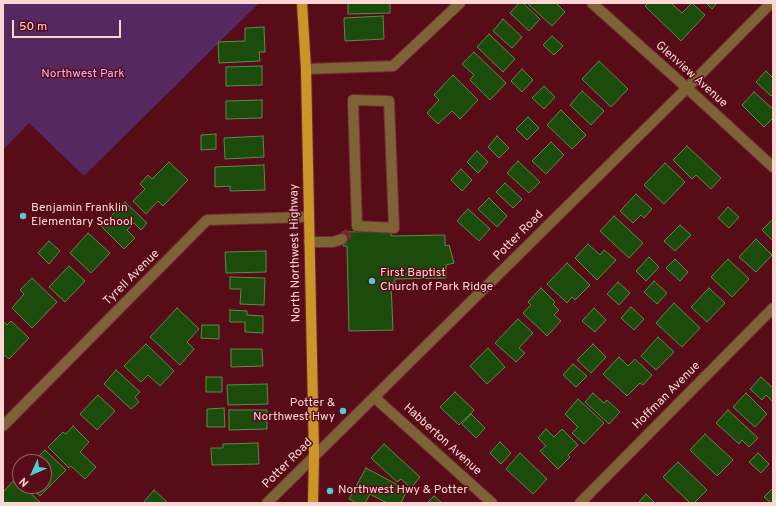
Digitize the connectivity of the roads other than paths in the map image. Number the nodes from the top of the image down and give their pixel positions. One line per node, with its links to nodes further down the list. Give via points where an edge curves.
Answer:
1 (302, 3): 5 (main road, North Northwest Highway)
2 (460, 3): 5 (street, via 393,66)
3 (592, 3): 6 (street, Glenview Avenue)
4 (771, 3): 6 (street, Potter Road)
5 (306, 69): 8 (main road, North Northwest Highway)
6 (687, 88): 7 (street, Glenview Avenue); 13 (street, Potter Road)
7 (773, 166)
8 (308, 217): 11 (main road, North Northwest Highway); 14 (street, Tyrell Avenue, via 207,220)
9 (353, 229): 9 (street, via 394,228 390,101 353,100)
10 (342, 239): 11 (street, via 333,242)
11 (309, 242): 15 (main road, North Northwest Highway)
12 (773, 308): 19 (street, Hoffman Avenue)
13 (374, 397): 15 (street, Potter Road); 18 (street, Habberton Avenue)
14 (3, 426)
15 (314, 456): 16 (street, Potter Road); 17 (main road, North Northwest Highway)
16 (267, 503)
17 (314, 503)
18 (492, 503)
19 (580, 503)

